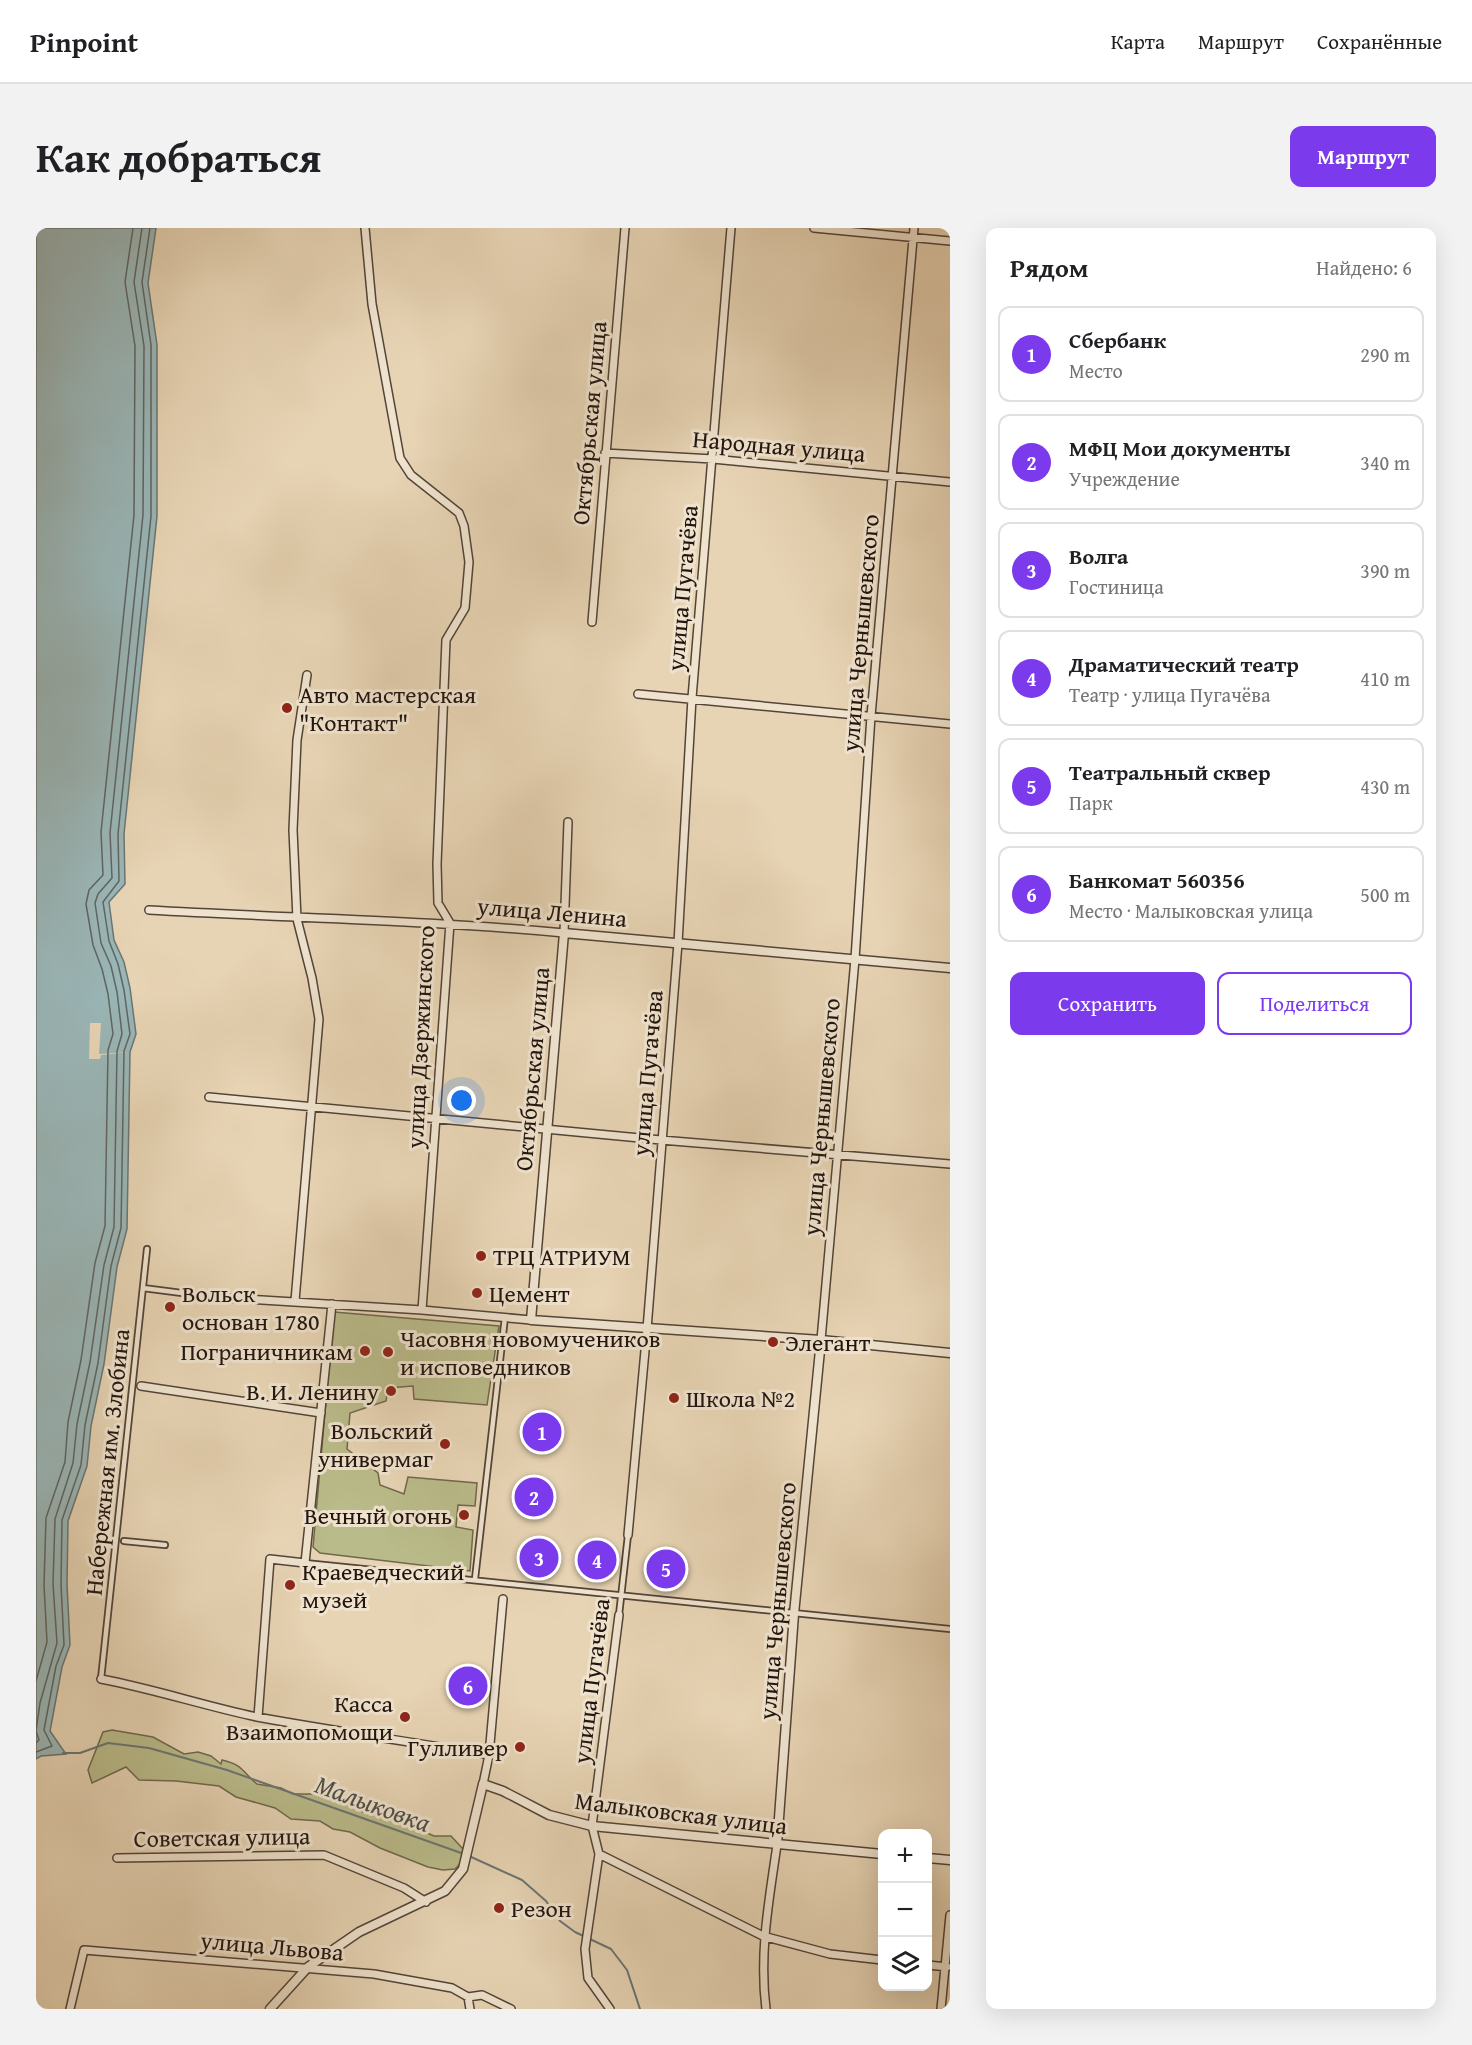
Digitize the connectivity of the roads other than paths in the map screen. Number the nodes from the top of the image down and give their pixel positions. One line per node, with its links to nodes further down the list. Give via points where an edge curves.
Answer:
1 (365, 228): 21 (street, улица Дзержинского, via 372,304 400,458 411,475 459,513 469,562 465,608 446,640 437,864 438,903)
2 (625, 228): 8 (street, Октябрьская улица)
3 (731, 228): 9 (street, улица Пугачёва)
4 (814, 228): 6 (street)
5 (914, 228): 6 (street, улица Чернышевского)
6 (913, 237): 7 (street); 10 (street, улица Чернышевского)
7 (950, 241)
8 (605, 453): 9 (street, Народная улица); 12 (street, Октябрьская улица)
9 (713, 459): 10 (street, Народная улица); 15 (street, улица Пугачёва)
10 (894, 476): 11 (street, Народная улица); 16 (street, улица Чернышевского)
11 (950, 482)
12 (592, 622)
13 (308, 675): 20 (street, via 297,740 293,830)
14 (638, 694): 15 (street)
15 (692, 698): 16 (street); 23 (street, улица Пугачёва)
16 (871, 716): 17 (street); 24 (street, улица Чернышевского)
17 (950, 724)
18 (568, 822): 22 (street, Октябрьская улица)
19 (148, 910): 20 (street, улица Ленина)
20 (297, 919): 21 (street, улица Ленина); 27 (street, via 319,1019)
21 (450, 923): 22 (street, улица Ленина); 28 (street, улица Дзержинского)
22 (564, 933): 23 (street, улица Ленина); 29 (street, Октябрьская улица)
23 (678, 943): 24 (street, улица Ленина); 30 (street, улица Пугачёва)
24 (855, 959): 25 (street, улица Ленина); 31 (street, улица Чернышевского)
25 (950, 969)
26 (209, 1097): 27 (street)
27 (314, 1107): 28 (street); 36 (street)
28 (437, 1120): 29 (street); 38 (street, улица Дзержинского)
29 (545, 1128): 30 (street); 40 (street, Октябрьская улица)
30 (661, 1140): 31 (street); 41 (street, улица Пугачёва)
31 (836, 1154): 32 (street); 42 (street, улица Чернышевского)
32 (950, 1164)
33 (147, 1249): 34 (street, Набережная им. Злобина)
34 (143, 1288): 35 (street); 57 (street, Набережная им. Злобина)
35 (213, 1297): 36 (street)
36 (295, 1301): 37 (street)
37 (332, 1304): 38 (street); 45 (street)
38 (422, 1310): 39 (street)
39 (505, 1317): 40 (street); 50 (street)
40 (531, 1320): 41 (street)
41 (647, 1329): 42 (street); 46 (street, улица Пугачёва)
42 (821, 1340): 43 (street); 54 (street, улица Чернышевского)
43 (950, 1353)
44 (141, 1386): 45 (street)
45 (321, 1413): 49 (street)
46 (628, 1536): 52 (street, улица Пугачёва)
47 (124, 1541): 48 (street)
48 (165, 1545)
49 (305, 1563): 50 (street); 58 (street, via 270,1559)
50 (475, 1579): 51 (street)
51 (504, 1585): 52 (street); 53 (street)
52 (622, 1596): 54 (street); 55 (street, улица Пугачёва)
53 (503, 1599): 59 (street)
54 (794, 1614): 56 (street); 62 (street, улица Чернышевского)
55 (619, 1615): 61 (street, улица Пугачёва)
56 (950, 1629)
57 (101, 1679): 58 (street)
58 (258, 1717): 59 (street)
59 (489, 1755): 60 (street)
60 (483, 1784): 61 (street, Малыковская улица, via 549,1815); 68 (street, via 463,1869 445,1891)
61 (592, 1826): 62 (street, Малыковская улица); 63 (street, улица Пугачёва)
62 (777, 1845): 64 (street, Малыковская улица); 70 (street, улица Чернышевского)
63 (599, 1854): 70 (street); 80 (street, улица Пугачёва, via 585,1949 588,1978)
64 (878, 1854)
65 (117, 1857): 68 (street, Советская улица, via 324,1855 404,1888)
66 (932, 1858): 67 (street)
67 (950, 1860)
68 (426, 1902): 73 (street, via 359,1932)
69 (950, 1915): 74 (street)
70 (763, 1936): 71 (street, via 830,1954); 81 (street, улица Чернышевского)
71 (878, 1960)
72 (932, 1965): 74 (street)
73 (308, 1967): 75 (street, улица Львова, via 452,1988); 76 (street, улица Львова, via 84,1950); 77 (street)
74 (948, 1967): 82 (street)
75 (468, 1997): 78 (street); 79 (street, улица Львова, via 482,1995)
76 (70, 2009)
77 (270, 2009)
78 (470, 2009)
79 (511, 2009)
80 (610, 2009)
81 (766, 2009)
82 (941, 2009)

